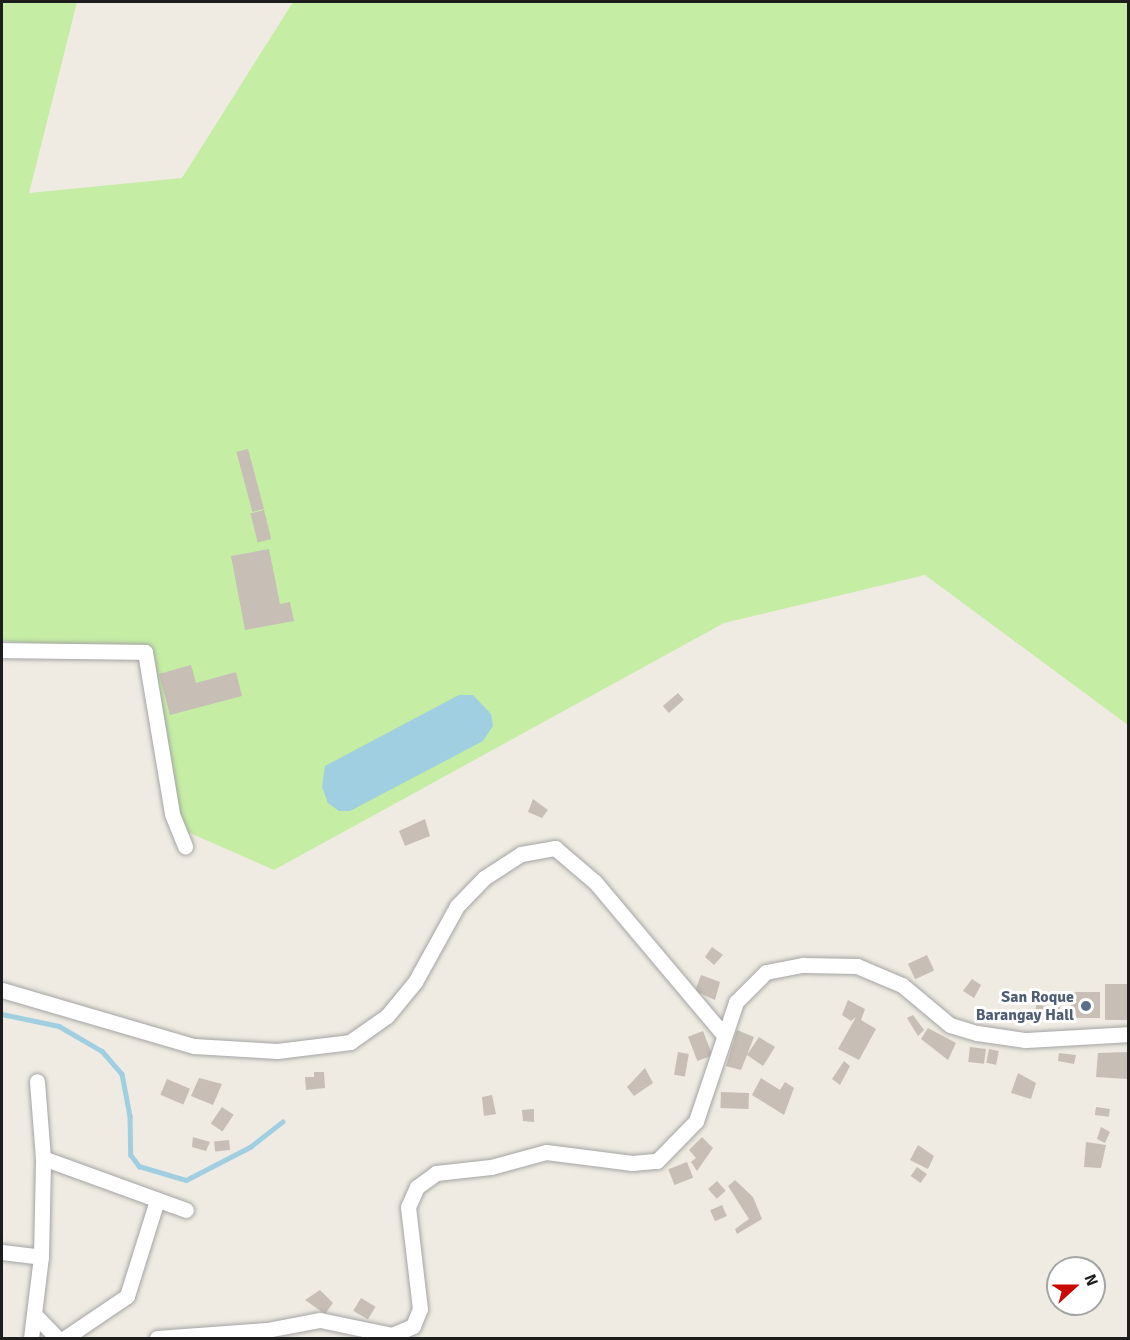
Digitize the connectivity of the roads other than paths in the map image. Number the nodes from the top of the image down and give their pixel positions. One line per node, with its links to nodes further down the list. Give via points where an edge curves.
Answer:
1 (2, 650): 2 (street, via 146,652 172,814)
2 (185, 846)
3 (2, 990): 4 (street, via 194,1046 277,1051 350,1042 387,1016 415,982 457,906 484,878 521,854 555,848 595,882)
4 (723, 1034): 5 (street, via 736,1002 766,972 803,965 857,966 903,985 950,1024 977,1033 1025,1040); 16 (street, via 696,1121 657,1161 632,1163 546,1152 491,1167 436,1173 417,1187 408,1207 420,1309 413,1326 392,1335 320,1320 256,1331)
5 (1128, 1034)
6 (37, 1082): 7 (street)
7 (43, 1158): 8 (street); 11 (street)
8 (157, 1200): 9 (street); 15 (street, via 127,1296)
9 (186, 1210)
10 (2, 1252): 11 (street)
11 (41, 1257): 12 (street)
12 (34, 1314): 13 (street); 14 (street)
13 (32, 1338)
14 (57, 1338)
15 (64, 1338)
16 (157, 1338)

